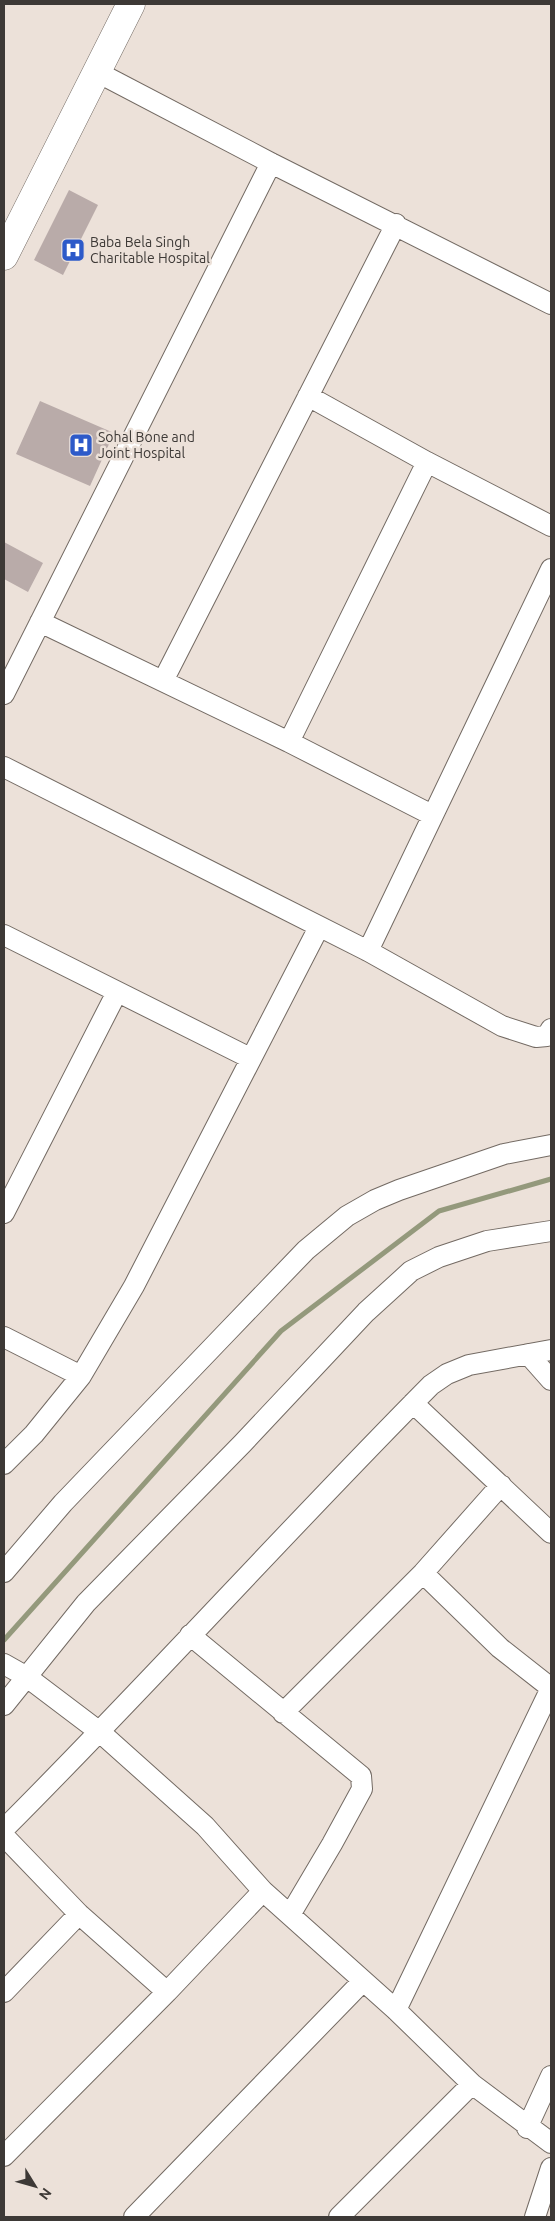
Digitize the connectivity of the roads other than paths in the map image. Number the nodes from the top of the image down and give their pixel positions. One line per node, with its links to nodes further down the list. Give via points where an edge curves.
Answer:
1 (131, 4): 2 (main road)
2 (97, 72): 3 (street); 5 (main road)
3 (271, 163): 4 (street); 11 (street)
4 (396, 224): 6 (street); 7 (street)
5 (4, 256)
6 (551, 304)
7 (308, 396): 8 (street); 12 (street)
8 (428, 462): 9 (street); 14 (street)
9 (551, 526)
10 (551, 569): 16 (street)
11 (40, 622): 12 (street); 13 (street)
12 (164, 681): 14 (street)
13 (4, 694)
14 (289, 742): 16 (street)
15 (4, 767): 17 (street)
16 (432, 815): 19 (street)
17 (319, 927): 19 (street); 22 (street)
18 (4, 934): 20 (street)
19 (368, 951): 21 (street, via 502,1026 536,1037 547,1036)
20 (117, 992): 22 (street); 24 (street)
21 (551, 1029)
22 (250, 1058): 29 (street, via 134,1286)
23 (551, 1144): 35 (street, via 504,1154 398,1190 348,1216 306,1250 64,1503)
24 (4, 1213)
25 (551, 1231): 38 (street, via 487,1241 439,1257 411,1271 366,1312 242,1444)
26 (4, 1337): 29 (street)
27 (551, 1350): 28 (street)
28 (528, 1354): 30 (street); 31 (street, via 469,1365 447,1374)
29 (81, 1376): 32 (street, via 34,1434)
30 (551, 1380)
31 (413, 1403): 33 (street); 37 (street)
32 (4, 1464)
33 (501, 1486): 34 (street); 36 (street)
34 (551, 1533)
35 (4, 1572)
36 (423, 1573): 40 (street); 50 (street, via 500,1648 551,1688)
37 (190, 1635): 40 (street); 41 (street)
38 (17, 1671): 39 (street); 41 (street)
39 (4, 1705)
40 (283, 1713): 46 (street, via 356,1770 363,1782 332,1844)
41 (100, 1733): 42 (street); 44 (street, via 205,1826)
42 (4, 1829)
43 (4, 1836): 45 (street)
44 (263, 1891): 46 (street); 49 (street)
45 (80, 1914): 48 (street); 49 (street)
46 (290, 1914): 47 (street)
47 (363, 1981): 50 (street); 57 (street)
48 (4, 1992)
49 (167, 1992): 55 (street)
50 (396, 2010): 52 (street)
51 (551, 2076): 53 (street)
52 (472, 2084): 53 (street); 58 (street)
53 (528, 2128): 54 (street)
54 (551, 2143)
55 (4, 2156)
56 (551, 2168): 59 (street)
57 (134, 2217)
58 (339, 2217)
59 (534, 2217)

